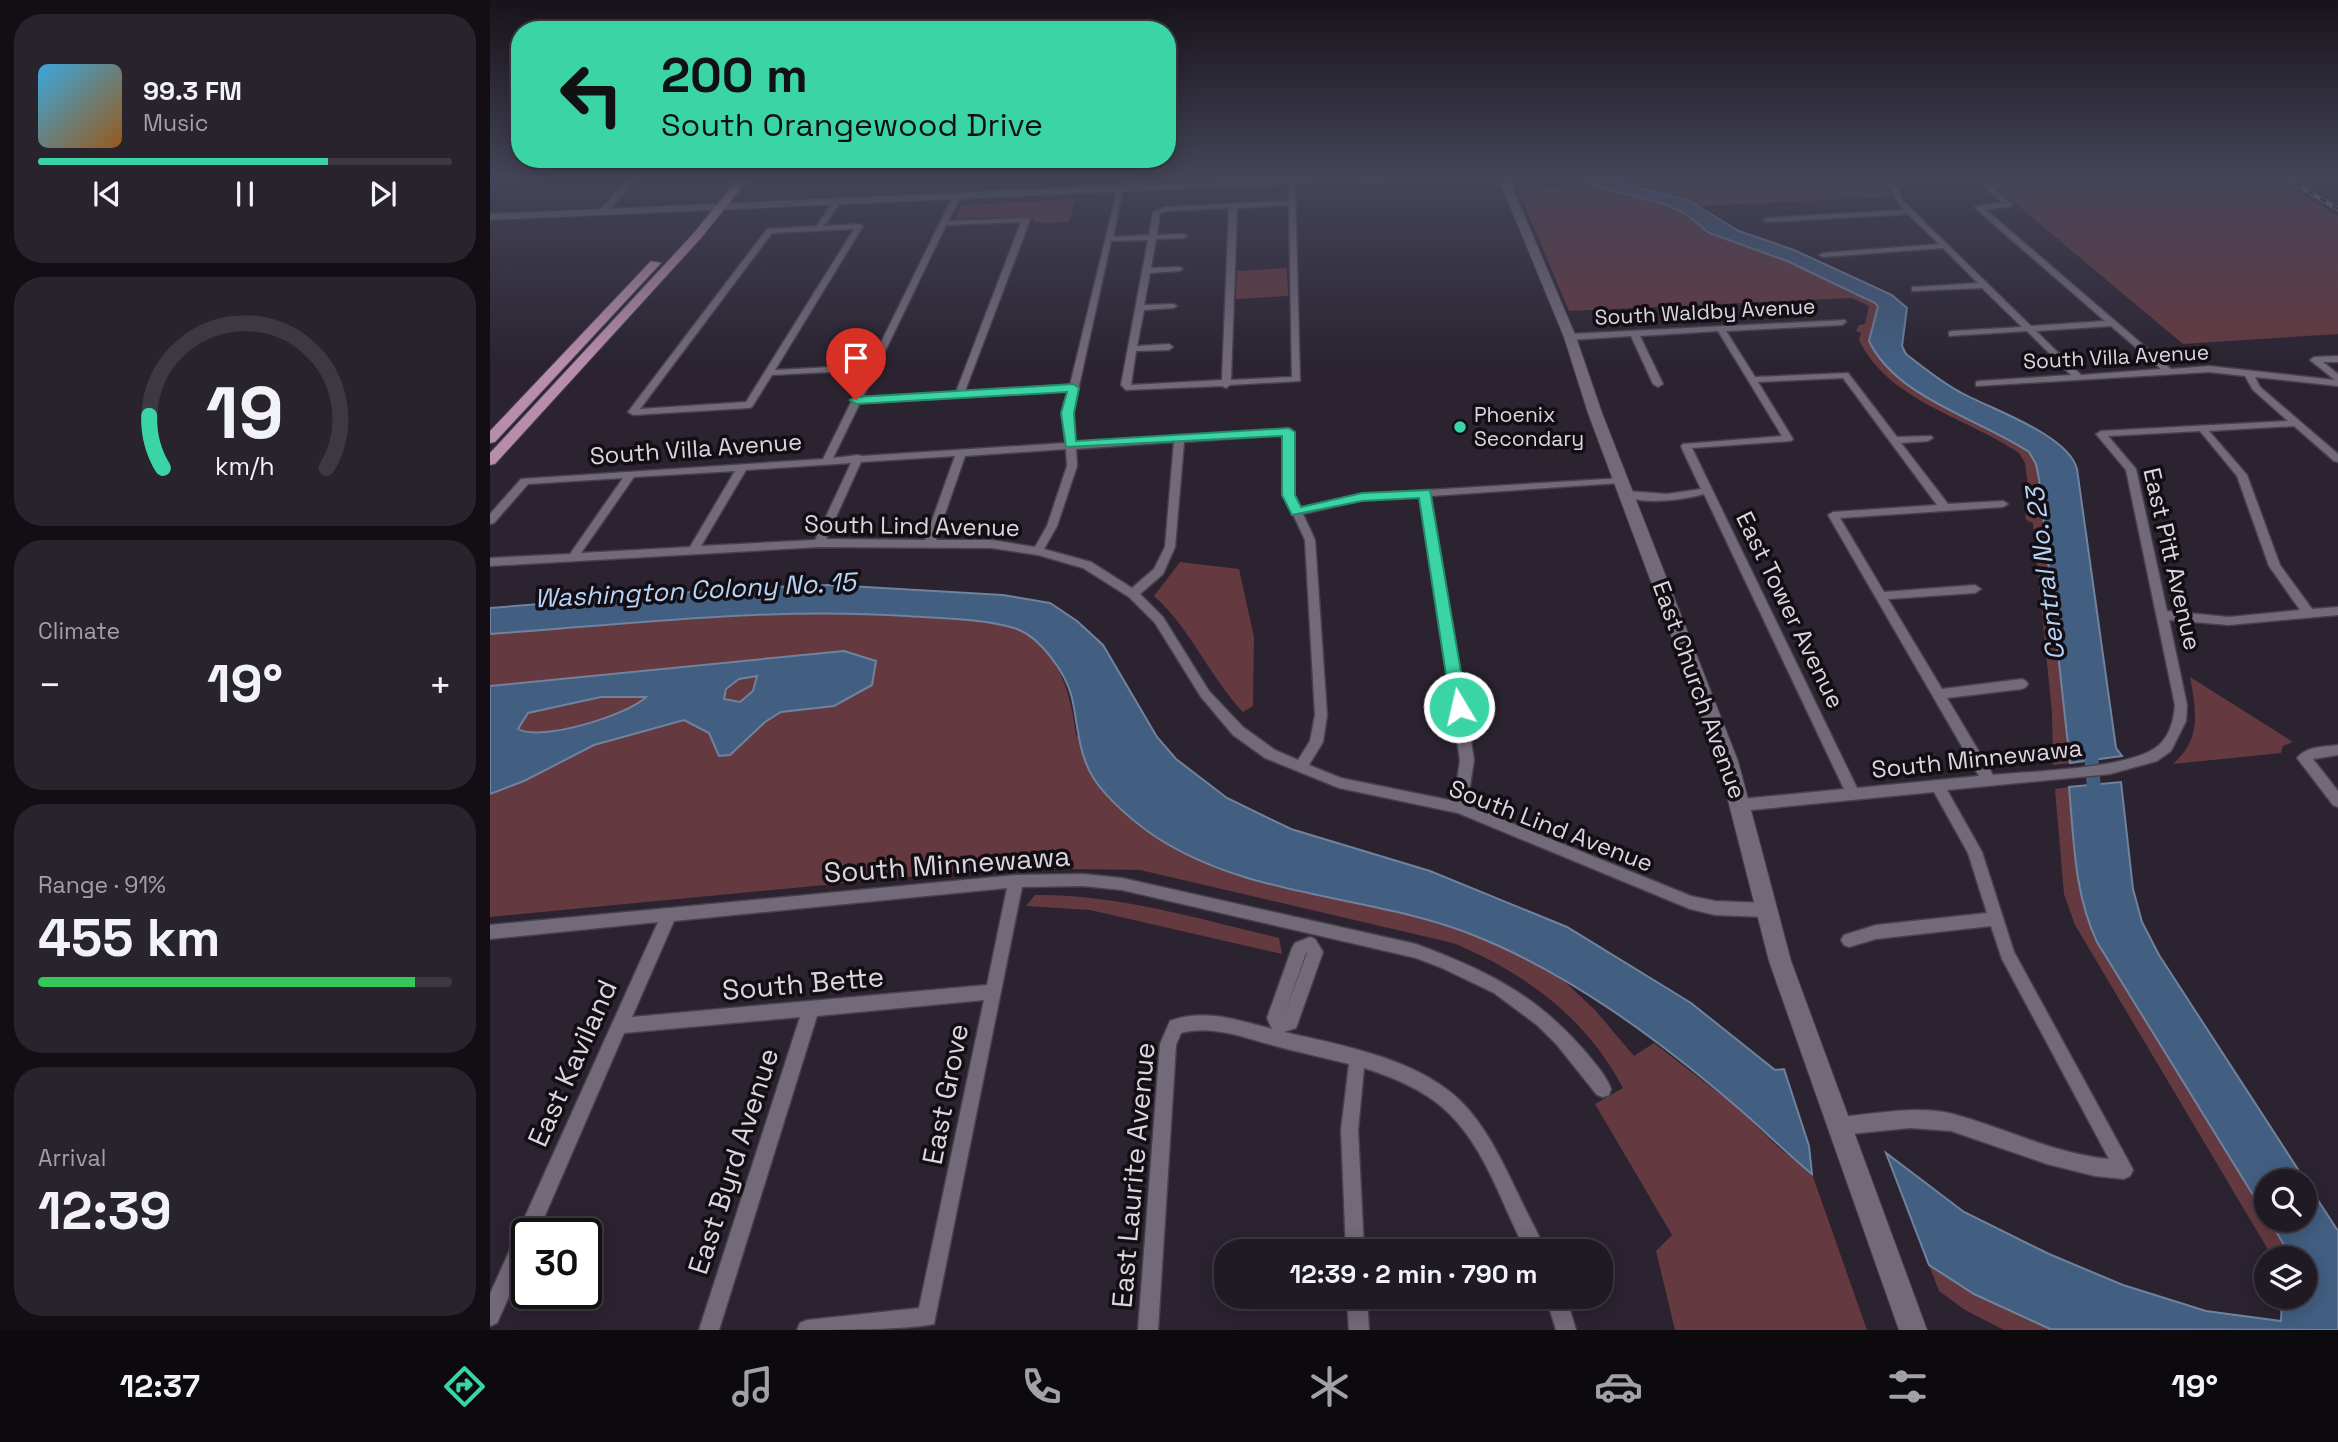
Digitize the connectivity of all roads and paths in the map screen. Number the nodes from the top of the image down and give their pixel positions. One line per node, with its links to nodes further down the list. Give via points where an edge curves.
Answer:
1 (685, 239): 51 (main road)
2 (687, 239): 61 (main road)
3 (764, 239): 35 (street, via 633,412 749,405)
4 (851, 239): 35 (street)
5 (936, 239): 33 (street)
6 (1019, 239): 46 (street)
7 (1110, 239): 45 (street)
8 (1153, 239): 17 (street)
9 (1232, 239): 44 (street)
10 (1293, 239): 39 (street)
11 (1529, 239): 28 (street, East Church Avenue)
12 (1937, 239): 14 (street)
13 (2016, 239): 23 (street)
14 (1944, 246): 15 (street); 18 (street)
15 (1824, 255)
16 (1179, 269): 17 (street)
17 (1147, 271): 21 (street)
18 (1984, 285): 19 (street); 24 (street)
19 (1915, 289)
20 (1173, 306): 21 (street)
21 (1140, 308): 30 (street)
22 (1843, 322): 25 (street, South Waldby Avenue)
23 (2112, 323): 24 (street); 34 (street)
24 (2028, 328): 27 (street); 38 (street)
25 (1721, 329): 26 (street, South Waldby Avenue); 40 (street)
26 (1634, 333): 28 (street, South Waldby Avenue); 42 (street)
27 (1952, 334)
28 (1570, 337): 64 (street, East Church Avenue)
29 (1169, 347): 30 (street)
30 (1133, 349): 44 (street, via 1129,388)
31 (2338, 359): 32 (street)
32 (2314, 360): 41 (street)
33 (873, 367): 35 (street); 47 (street)
34 (2167, 370): 36 (street, South Villa Avenue); 38 (street, South Villa Avenue)
35 (768, 373)
36 (2249, 374): 41 (street, South Villa Avenue); 48 (street, via 2256,388)
37 (1313, 375): 39 (street)
38 (2078, 377): 43 (street, South Villa Avenue)
39 (1299, 378): 44 (street)
40 (1752, 380): 53 (street); 54 (street, via 1845,375)
41 (2338, 381)
42 (1658, 384)
43 (1979, 384)
44 (1226, 385)
45 (1073, 388): 46 (street); 55 (street, via 1068,413)
46 (959, 395): 47 (street)
47 (856, 400): 60 (street)
48 (2295, 423): 49 (street); 59 (street)
49 (2202, 428): 81 (street, via 2242,475 2275,566); 82 (street, East Pitt Avenue, via 2101,434 2131,469)
50 (1928, 438): 54 (street)
51 (490, 439)
52 (1179, 439): 55 (street, South Villa Avenue); 69 (street, South Villa Avenue, via 1289,432 1289,495); 78 (street, via 1170,547 1159,570)
53 (1788, 439): 56 (street)
54 (1894, 440): 68 (street)
55 (1070, 445): 57 (street, South Villa Avenue); 74 (street, via 1072,466 1052,526)
56 (1686, 446): 65 (street, East Tower Avenue)
57 (961, 452): 58 (street, South Villa Avenue); 72 (street)
58 (859, 458): 60 (street, South Villa Avenue); 71 (street)
59 (2338, 458)
60 (827, 460): 62 (street, South Villa Avenue)
61 (490, 461)
62 (743, 466): 63 (street, South Villa Avenue); 73 (street)
63 (629, 475): 70 (street, South Villa Avenue, via 525,481); 75 (street)
64 (1623, 487): 65 (street, via 1644,497); 66 (street); 92 (street, East Church Avenue, via 1724,749)
65 (1707, 490): 90 (street, East Tower Avenue)
66 (1425, 493): 69 (street, via 1362,497); 93 (street, via 1467,760)
67 (2003, 504): 68 (street)
68 (1945, 508): 79 (street, via 1833,515)
69 (1297, 512): 87 (street, via 1310,540 1321,715 1316,741)
70 (490, 521)
71 (819, 543): 72 (street, South Lind Avenue); 73 (street, South Lind Avenue)
72 (929, 545): 74 (street, South Lind Avenue, via 992,544)
73 (694, 551): 75 (street, South Lind Avenue)
74 (1038, 551): 78 (street, South Lind Avenue, via 1087,565)
75 (573, 556): 76 (street, South Lind Avenue)
76 (490, 562)
77 (1975, 589): 79 (street)
78 (1133, 594): 87 (street, South Lind Avenue, via 1159,620 1205,694 1238,731 1270,754)
79 (1880, 596): 84 (street)
80 (2338, 611): 81 (street)
81 (2309, 614): 82 (street, via 2212,622)
82 (2164, 615): 85 (street, East Pitt Avenue)
83 (2022, 684): 84 (street)
84 (1938, 694): 88 (street)
85 (2181, 705): 88 (street, South Minnewawa, via 2180,721 2166,747 2152,757 2110,769)
86 (2338, 750): 91 (street, via 2312,752 2304,758)
87 (1301, 767): 93 (street, South Lind Avenue, via 1339,782)
88 (1988, 779): 89 (street, South Minnewawa)
89 (1937, 785): 90 (street, South Minnewawa); 97 (street, via 1975,852)
90 (1853, 794): 92 (street, South Minnewawa)
91 (2338, 801)
92 (1741, 805): 95 (street, East Church Avenue)
93 (1460, 807): 95 (street, South Lind Avenue, via 1690,902)
94 (1016, 881): 96 (street, South Minnewawa); 98 (street, South Minnewawa, via 1122,884); 102 (street, East Grove)
95 (1766, 910): 109 (street, East Church Avenue)
96 (669, 915): 99 (street, South Minnewawa); 104 (street, East Kaviland)
97 (1996, 919): 100 (street, via 1876,932); 109 (street, via 2021,983 2124,1170 2047,1155 1951,1122 1910,1119)
98 (1316, 927): 101 (street); 108 (street, South Minnewawa, via 1416,951 1497,984 1533,1008 1561,1035)
99 (490, 932)
100 (1849, 940)
101 (1310, 944): 106 (street, via 1315,952 1290,1022)
102 (992, 992): 103 (street, South Bette); 117 (street, East Grove)
103 (811, 1009): 104 (street, South Bette); 118 (street, East Byrd Avenue)
104 (620, 1026): 110 (street, East Kaviland)
105 (1176, 1027): 106 (street, via 1195,1022); 120 (street, East Laurite Avenue, via 1168,1044)
106 (1278, 1032): 107 (street)
107 (1358, 1058): 111 (street, via 1349,1145); 112 (street, via 1426,1084 1455,1108 1494,1163)
108 (1602, 1089)
109 (1840, 1126): 123 (street, East Church Avenue)
110 (534, 1218)
111 (1353, 1239)
112 (1529, 1239)
113 (511, 1269): 116 (street, East Kaviland)
114 (1358, 1309): 121 (street)
115 (1560, 1309): 122 (street)
116 (490, 1316)
117 (926, 1317): 119 (street)
118 (709, 1330)
119 (807, 1330)
120 (1148, 1330)
121 (1359, 1330)
122 (1566, 1330)
123 (1913, 1330)

